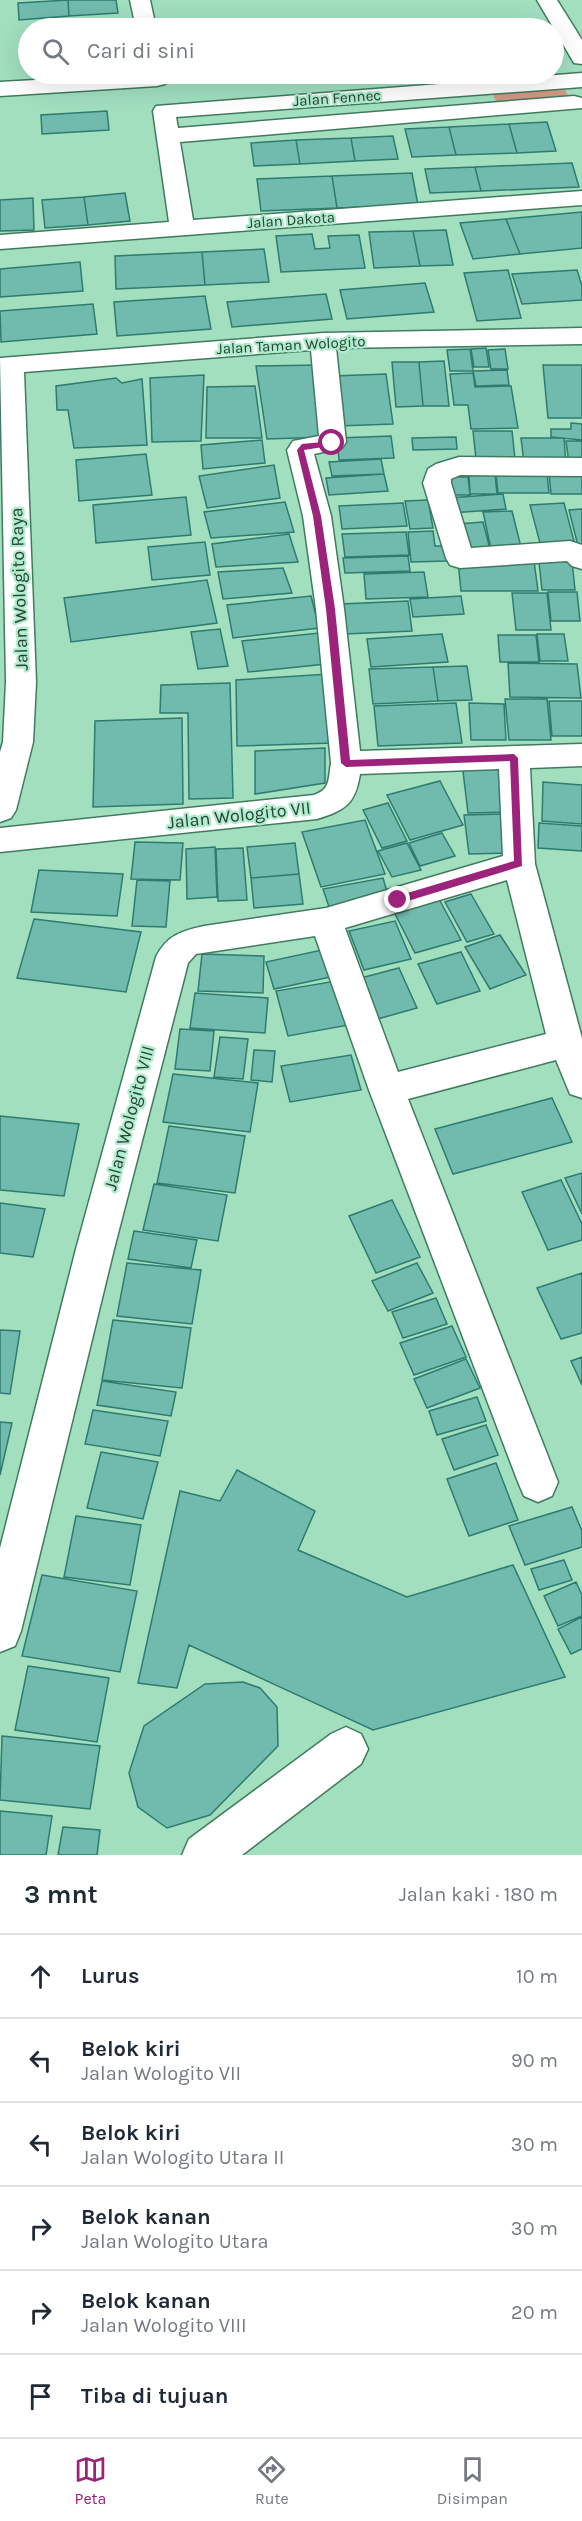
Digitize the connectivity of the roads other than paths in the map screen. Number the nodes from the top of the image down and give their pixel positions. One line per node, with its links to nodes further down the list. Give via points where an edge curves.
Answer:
1 (140, 0): 3 (street)
2 (547, 0): 4 (street)
3 (144, 18)
4 (558, 18)
5 (564, 28): 6 (street)
6 (582, 57)
7 (582, 80): 8 (street, Jalan Fennec)
8 (564, 81)
9 (60, 84): 12 (street)
10 (159, 84): 14 (street)
11 (528, 84): 14 (street, Jalan Fennec)
12 (0, 89)
13 (582, 103): 15 (street, Jalan Fennec)
14 (164, 111): 15 (street)
15 (169, 136): 17 (street)
16 (582, 198): 17 (street, Jalan Dakota)
17 (182, 228): 18 (street, Jalan Dakota)
18 (0, 242)
19 (582, 336): 20 (street, Jalan Taman Wologito)
20 (323, 341): 21 (street, Jalan Taman Wologito); 27 (street, Jalan Wologito VII, via 333,442 301,447 317,516 329,598)
21 (6, 366): 24 (street, Jalan Wologito Raya)
22 (582, 467): 23 (street, via 459,466 438,475 437,483 460,558 570,551)
23 (582, 560)
24 (9, 562): 28 (street, Jalan Wologito Raya, via 21,682 18,742)
25 (582, 754): 26 (street)
26 (514, 758): 27 (street); 30 (street)
27 (346, 763): 29 (street, Jalan Wologito VII, via 342,790 334,800 317,807)
28 (0, 810)
29 (0, 840)
30 (519, 864): 31 (street, Jalan Wologito VIII); 32 (street)
31 (326, 921): 34 (street); 36 (street, Jalan Wologito VIII, via 204,939 185,944 173,957)
32 (566, 1043): 33 (street); 34 (street)
33 (582, 1083)
34 (387, 1090): 35 (street)
35 (538, 1482)
36 (0, 1631)
37 (346, 1749): 38 (street)
38 (205, 1855)

